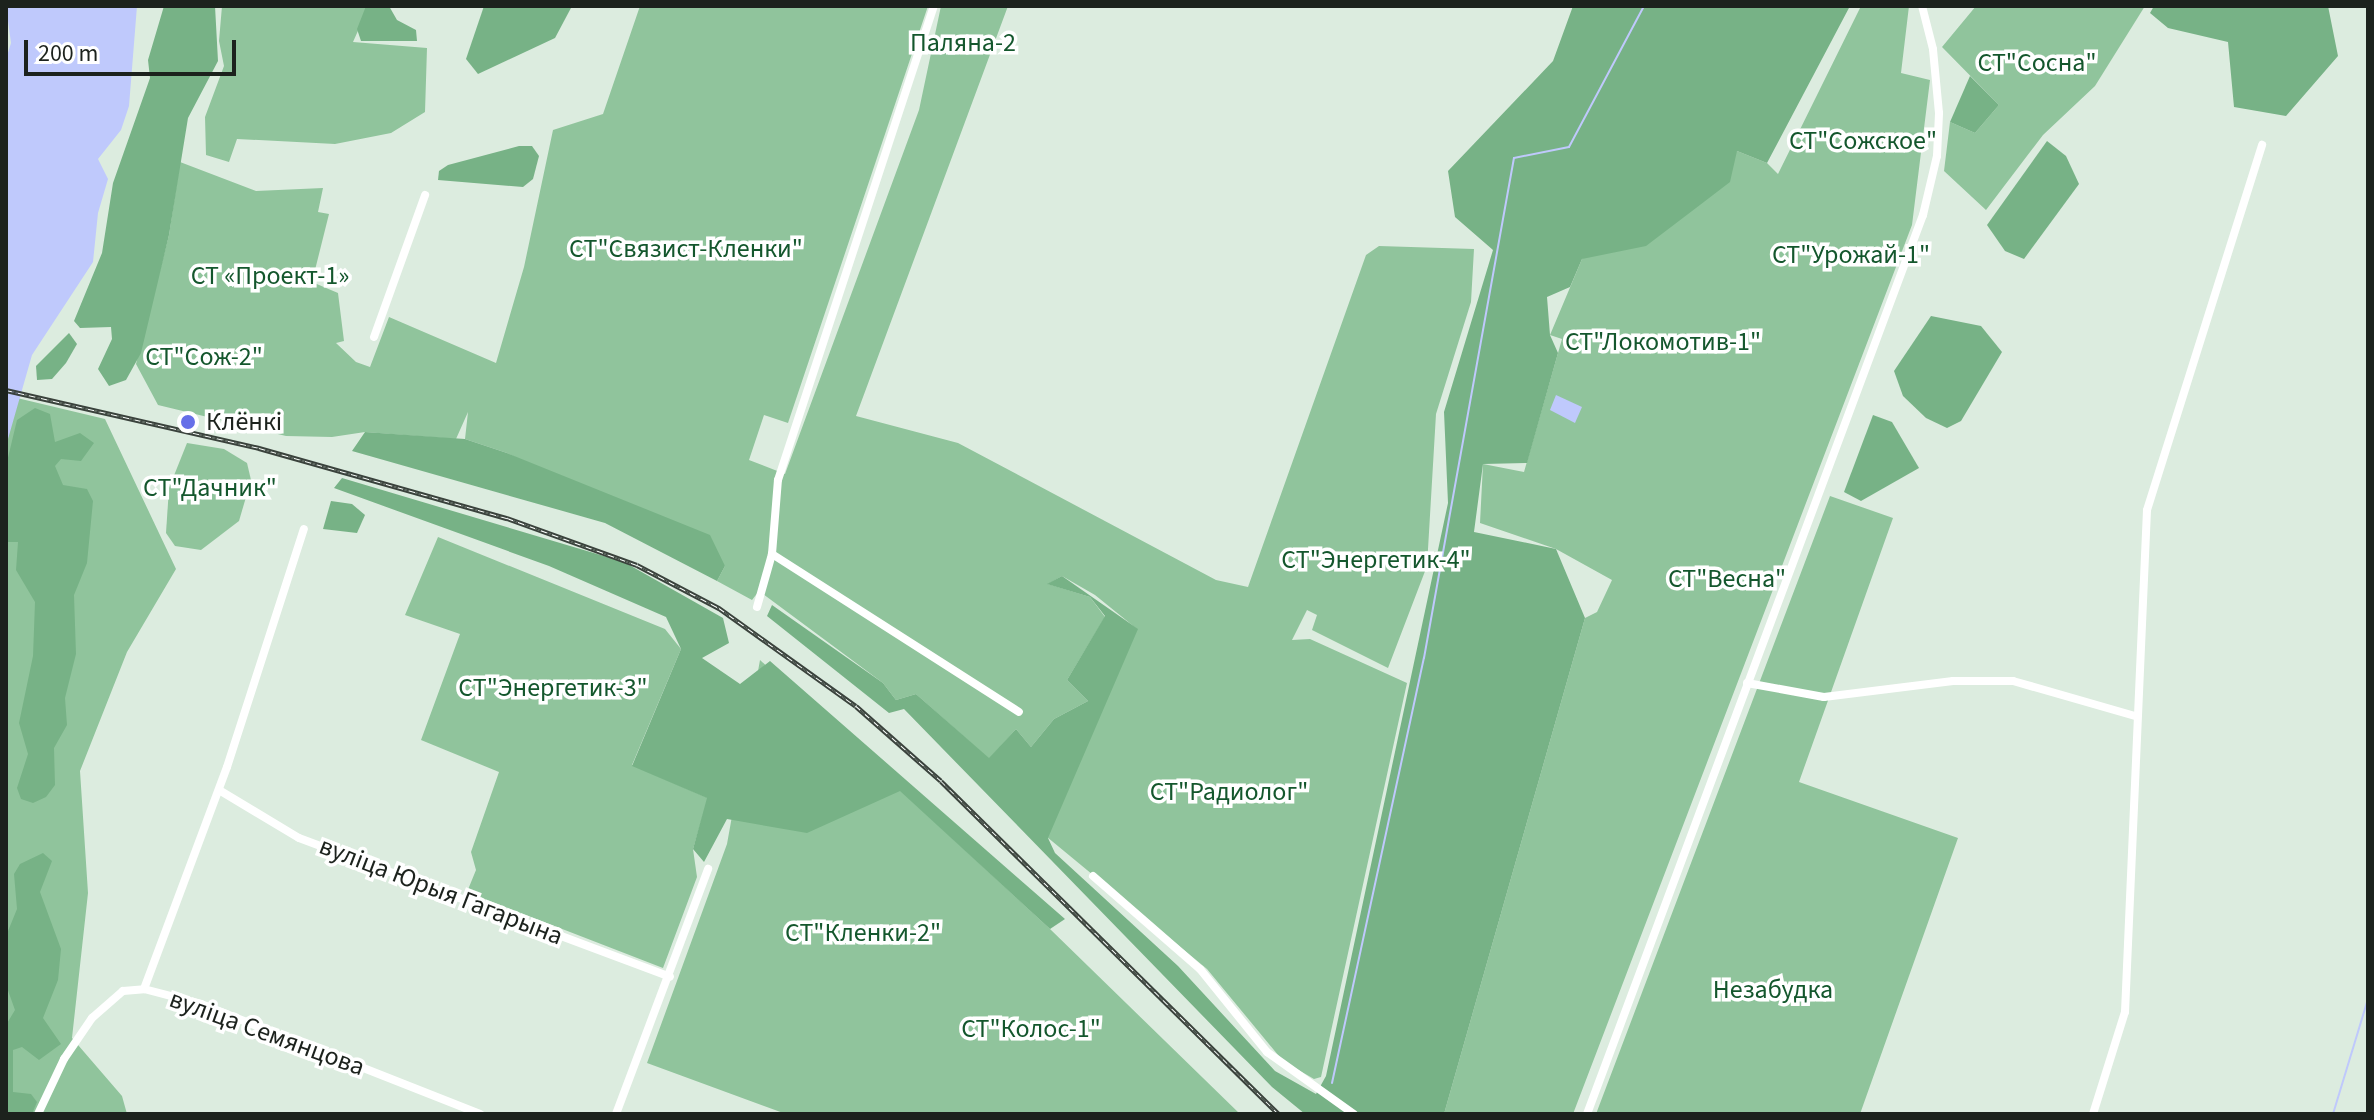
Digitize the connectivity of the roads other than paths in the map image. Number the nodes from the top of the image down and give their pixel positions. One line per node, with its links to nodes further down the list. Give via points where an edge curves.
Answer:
1 (934, 6): 7 (street, via 778,480)
2 (1922, 6): 9 (street, via 1933,49 1939,113 1937,156 1923,215)
3 (2262, 145): 11 (street, via 2147,510)
4 (425, 195): 5 (street)
5 (374, 337)
6 (304, 529): 12 (street)
7 (772, 554): 8 (street); 10 (street)
8 (757, 607)
9 (1747, 683): 11 (street, via 1824,697 1953,681 2013,681); 21 (street)
10 (1019, 712)
11 (2135, 716): 22 (street, via 2125,1012)
12 (219, 790): 15 (street, вуліца Юрыя Гагарына, via 299,838); 16 (street)
13 (708, 869): 15 (street)
14 (1093, 876): 20 (street, via 1200,969 1267,1052)
15 (670, 977): 19 (street)
16 (144, 989): 17 (street, вуліца Семянцова, via 123,991 101,1008 72,1046); 18 (street, вуліца Семянцова, via 201,1004)
17 (38, 1114)
18 (480, 1114)
19 (616, 1114)
20 (1354, 1114)
21 (1587, 1114)
22 (2093, 1114)

